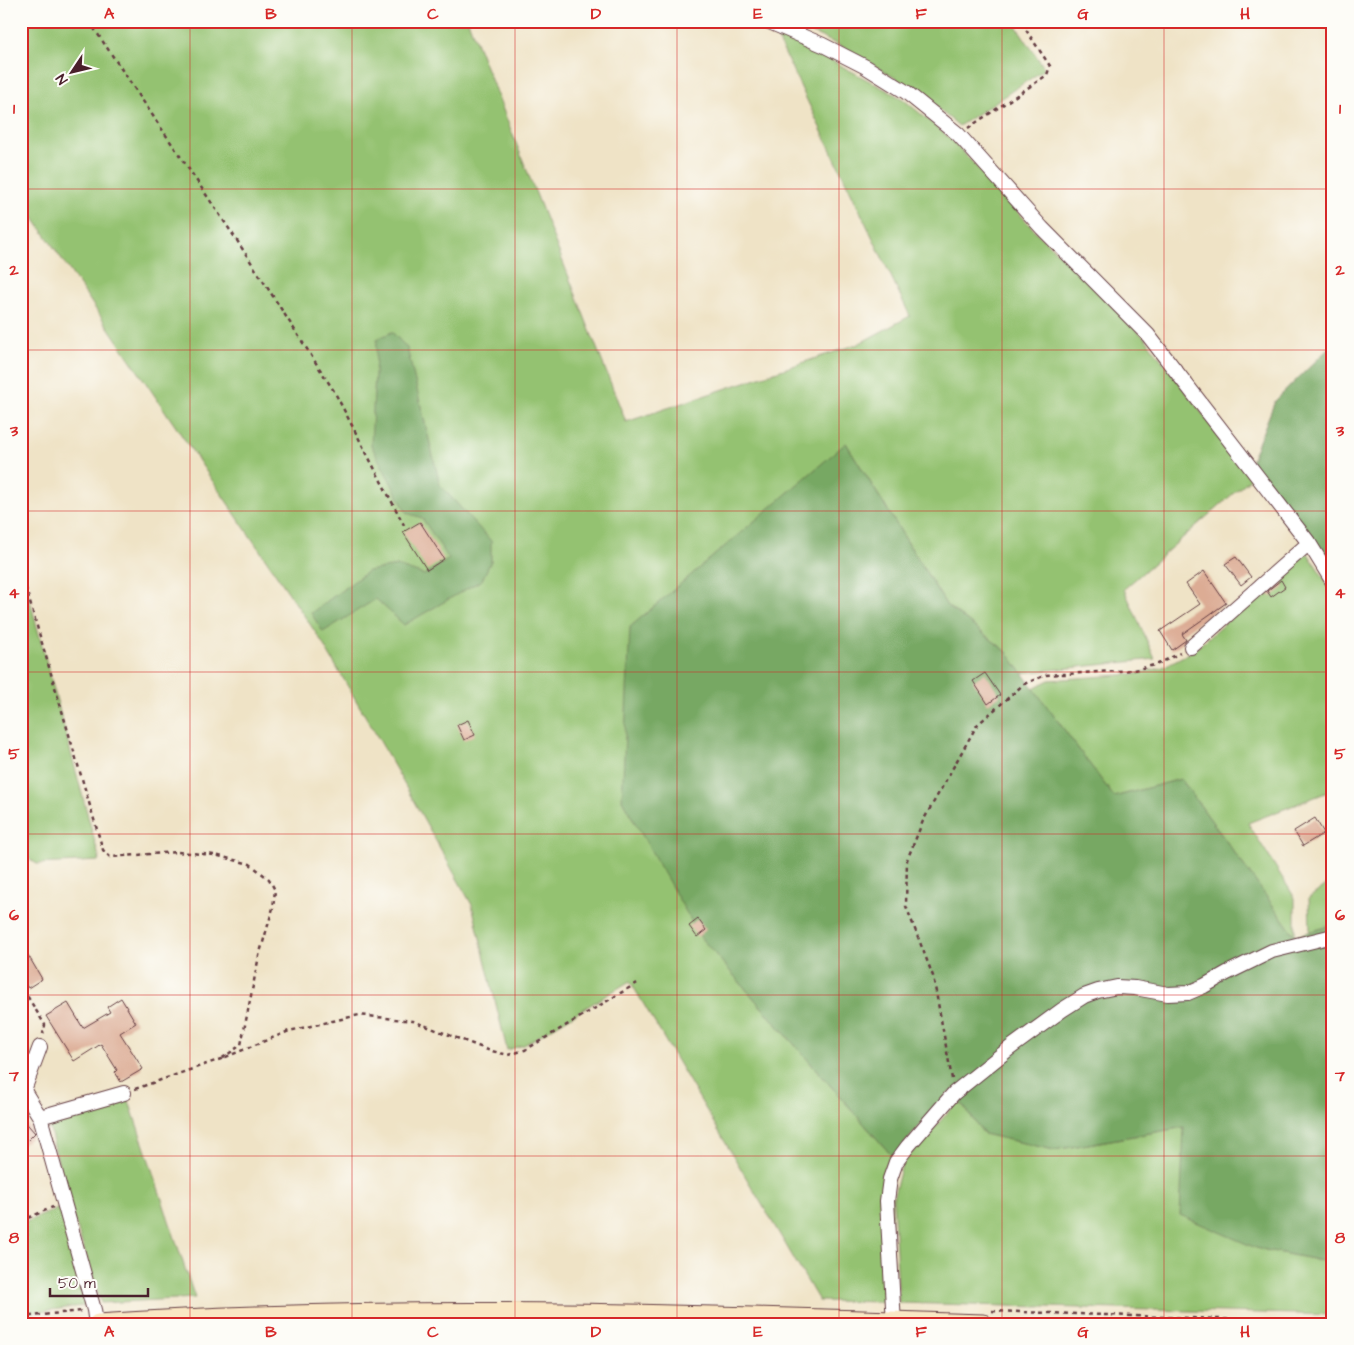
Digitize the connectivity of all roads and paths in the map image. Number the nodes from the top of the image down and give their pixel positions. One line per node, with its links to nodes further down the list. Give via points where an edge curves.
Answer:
1 (89, 21): 5 (path, via 334,391)
2 (767, 21): 4 (street, via 866,67 906,92)
3 (1020, 21): 4 (path, via 1050,66 1047,75)
4 (958, 134): 6 (street, via 1042,228 1148,335)
5 (404, 525)
6 (1309, 543): 8 (street); 9 (street)
7 (21, 572): 14 (path, via 104,850 110,857 177,852 215,855 250,864 270,879 275,890 241,1045)
8 (1333, 582)
9 (1191, 647): 17 (path, via 1158,664 1134,670 1046,675 1024,684 977,725 923,821 907,860 906,906 933,976)
10 (1333, 936): 17 (street, via 1272,951 1188,993 1168,994 1117,987 1098,990 1062,1010)
11 (639, 982): 14 (path, via 525,1050 508,1055 413,1021 359,1015 289,1031)
12 (21, 993): 13 (path, via 26,994 45,1025)
13 (40, 1047): 15 (street)
14 (221, 1059): 16 (path)
15 (22, 1088): 18 (street)
16 (124, 1093): 18 (street)
17 (954, 1093): 21 (street, via 896,1162 890,1179 887,1201)
18 (40, 1117): 19 (street)
19 (63, 1203): 20 (path); 22 (street)
20 (21, 1220)
21 (893, 1322): 22 (street, via 565,1312 320,1313); 23 (street)
22 (97, 1324)
23 (983, 1324)

